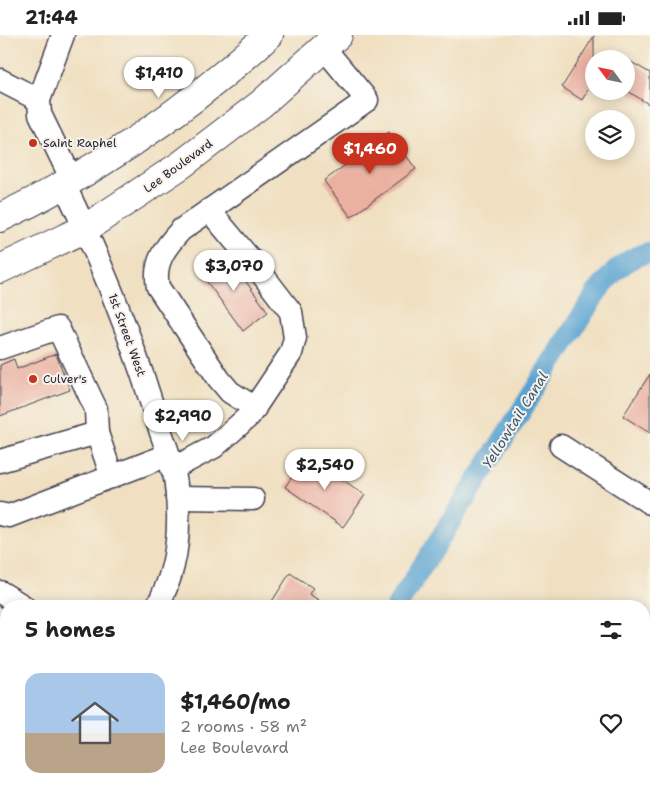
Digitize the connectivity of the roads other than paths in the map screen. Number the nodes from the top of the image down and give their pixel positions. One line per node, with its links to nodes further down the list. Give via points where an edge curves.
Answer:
1 (63, 35): 5 (street)
2 (269, 35): 6 (main road, via 223,77 167,119)
3 (331, 42): 7 (street, via 367,100); 9 (main road, Lee Boulevard, via 261,104 182,165)
4 (0, 80): 5 (street)
5 (39, 100): 6 (street, 1st Street West, via 40,114)
6 (68, 182): 8 (main road); 9 (street, 1st Street West)
7 (209, 210): 12 (street, via 291,312 296,338 291,353); 12 (street, via 181,230 168,245 158,264 158,287 219,379 230,392)
8 (0, 218)
9 (86, 228): 10 (main road, Lee Boulevard); 16 (street, 1st Street West, via 126,327)
10 (0, 269)
11 (0, 348): 13 (street, via 58,328 96,409)
12 (255, 408): 16 (street, via 214,447)
13 (96, 433): 15 (street); 17 (street)
14 (561, 446): 20 (street)
15 (0, 461)
16 (170, 462): 17 (street); 18 (street, 1st Street West)
17 (112, 477): 21 (street, via 9,516)
18 (177, 498): 19 (street); 24 (street, 1st Street West, via 177,544 172,572)
19 (253, 499)
20 (650, 503)
21 (0, 514)
22 (0, 592): 23 (street)
23 (13, 600)
24 (160, 600)

